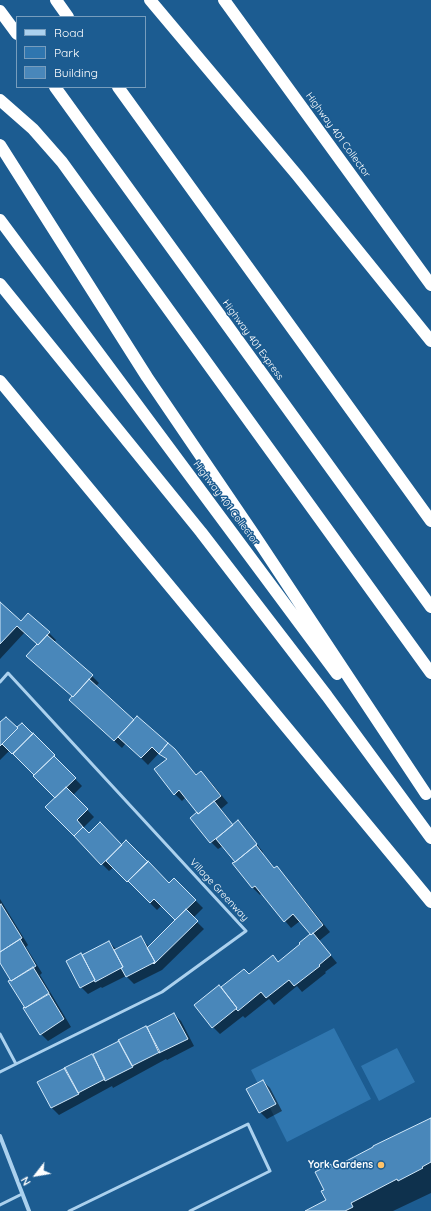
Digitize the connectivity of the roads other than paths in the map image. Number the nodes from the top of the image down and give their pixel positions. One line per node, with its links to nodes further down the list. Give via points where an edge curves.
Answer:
1 (56, 0): 5 (highway)
2 (150, 0): 14 (highway, via 297,175)
3 (224, 0): 13 (highway, Highway 401 Collector)
4 (0, 11): 6 (highway)
5 (67, 16)
6 (16, 33)
7 (56, 88): 17 (highway, Highway 401 Express)
8 (119, 88): 16 (highway)
9 (1, 101): 18 (highway, via 34,129 62,162)
10 (0, 145): 20 (highway, via 147,377)
11 (0, 220): 20 (highway, Highway 401 Collector)
12 (0, 284): 21 (highway, via 201,532 327,696)
13 (431, 285)
14 (431, 341)
15 (0, 381): 22 (highway)
16 (431, 521)
17 (431, 607)
18 (431, 673)
19 (0, 682): 24 (lane, Village Greenway, via 8,673 246,932 162,992)
20 (428, 798)
21 (431, 838)
22 (431, 902)
23 (0, 1034): 24 (lane)
24 (16, 1064): 25 (lane, Village Greenway)
25 (0, 1072)
26 (0, 1136): 27 (street)
27 (22, 1194): 28 (lane); 29 (street)
28 (0, 1205)
29 (29, 1211)
30 (69, 1211): 31 (lane, via 248,1124 270,1171)
31 (190, 1211)

